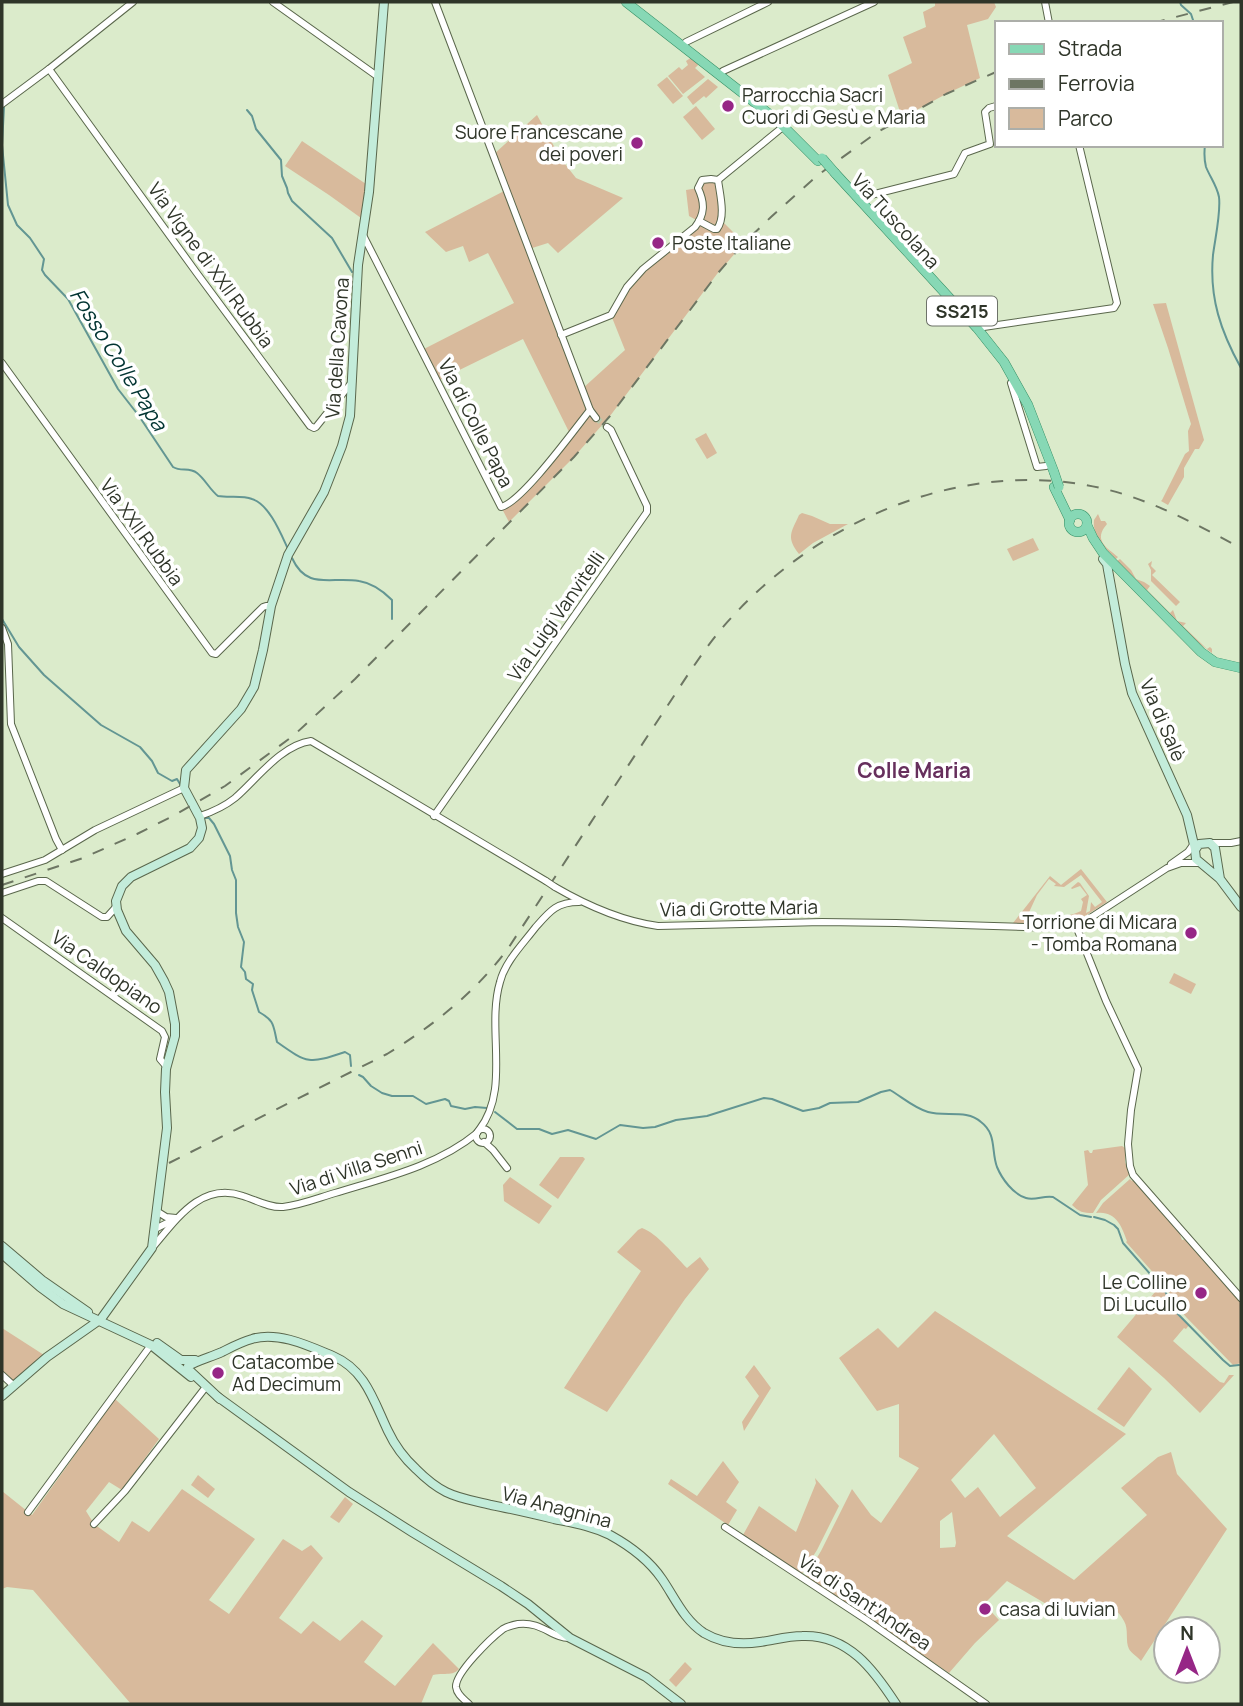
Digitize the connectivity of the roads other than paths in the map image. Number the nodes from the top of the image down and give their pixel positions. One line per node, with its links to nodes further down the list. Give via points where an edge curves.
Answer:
1 (133, 2): 12 (street)
2 (273, 2): 14 (street)
3 (384, 2): 14 (main road, Via della Cavona)
4 (435, 2): 26 (street)
5 (626, 2): 17 (main road, Via Tuscolana / SS215)
6 (636, 2): 11 (main road, Via Tuscolana / SS215)
7 (768, 2): 11 (street)
8 (874, 2): 13 (street)
9 (1045, 2): 10 (street)
10 (1049, 21)
11 (686, 42): 13 (main road, Via Tuscolana / SS215)
12 (49, 69): 15 (street); 28 (street, Via Vigne di XXII Rubbia, via 312,428)
13 (723, 71): 19 (main road, Via Tuscolana / SS215, via 773,110)
14 (377, 76): 24 (main road, Via della Cavona)
15 (2, 104)
16 (995, 106): 22 (street, via 985,112 990,145 965,153 957,171)
17 (784, 126): 19 (main road, Via Tuscolana / SS215); 21 (street)
18 (1079, 147): 25 (street, via 1117,303 1114,308)
19 (820, 159): 20 (main road, Via Tuscolana / SS215, bridge)
20 (833, 174): 22 (main road, Via Tuscolana / SS215); 32 (main road, Via Tuscolana / SS215, via 999,363 1021,402)
21 (718, 180): 23 (street, via 699,183 704,209); 23 (street, via 721,224 714,229)
22 (859, 198): 25 (main road, Via Tuscolana / SS215)
23 (699, 221): 26 (street, via 643,269 611,315)
24 (363, 235): 28 (main road, Via della Cavona); 29 (street, Via di Colle Papa, via 501,506 523,492)
25 (977, 328): 32 (main road, Via Tuscolana / SS215, via 1021,391)
26 (561, 335): 29 (street)
27 (2, 363): 38 (street, Via XXII Rubbia, via 207,649 216,654 263,607)
28 (353, 381): 38 (main road, Via della Cavona, via 342,446 324,492 289,552)
29 (590, 410): 30 (street)
30 (596, 418)
31 (607, 427): 43 (street, Via Luigi Vanvitelli, via 647,512)
32 (1046, 469): 33 (main road, Via Tuscolana / SS215, bridge)
33 (1074, 517): 34 (main road, via 1085,517); 35 (main road, via 1071,528)
34 (1087, 525): 35 (main road, via 1083,531); 37 (main road)
35 (1075, 531): 36 (main road, via 1088,539)
36 (1103, 559): 37 (main road); 46 (main road, Via di Salè, via 1132,693 1187,815)
37 (1116, 566): 40 (main road, via 1203,655)
38 (271, 606): 41 (main road, Via della Cavona, via 254,687 241,709 186,770)
39 (2, 628): 47 (street, via 8,644 11,724)
40 (1241, 668)
41 (184, 788): 42 (main road); 47 (street)
42 (200, 816): 43 (street, Via di Grotte Maria, via 230,801 276,759 310,741); 55 (main road, via 202,830 195,844 129,879 118,893)
43 (434, 816): 54 (street, Via di Grotte Maria, bridge)
44 (1239, 842): 45 (street); 48 (street)
45 (1210, 843): 46 (main road); 48 (main road)
46 (1193, 849): 49 (main road); 50 (street, Via di Grotte Maria)
47 (62, 850): 51 (street)
48 (1216, 856): 49 (main road, via 1209,864); 52 (main road)
49 (1201, 863): 50 (street, Via di Grotte Maria); 52 (main road)
50 (1167, 868): 58 (street, Via di Grotte Maria)
51 (2, 874)
52 (1220, 878): 56 (main road)
53 (2, 893): 55 (street, via 46,881 102,918)
54 (583, 902): 58 (street, Via di Grotte Maria, via 636,922 663,926 822,922); 60 (street, Via di Villa Senni, via 563,903 550,911 501,977 494,1098)
55 (116, 907): 59 (main road, via 125,931 158,970 169,992 176,1028)
56 (1241, 907)
57 (2, 918): 59 (street, Via Caldopiano, via 162,1031 166,1037 160,1059)
58 (1076, 926): 71 (street, via 1138,1067 1128,1144 1133,1175)
59 (166, 1066): 65 (main road, via 167,1128)
60 (487, 1119): 61 (street, Via di Villa Senni); 62 (street, Via di Villa Senni)
61 (478, 1131): 62 (street, via 482,1129); 62 (street, via 476,1138); 63 (street, Via di Villa Senni)
62 (485, 1138): 63 (street, Via di Villa Senni); 64 (street)
63 (463, 1144): 66 (street, Via di Villa Senni, via 400,1173 294,1205 273,1207 218,1193 194,1203)
64 (507, 1168)
65 (158, 1212): 66 (street); 67 (main road)
66 (178, 1218): 67 (street, Via di Villa Senni)
67 (160, 1232): 72 (main road)
68 (2, 1246): 70 (main road, Via Anagnina)
69 (2, 1254): 70 (main road, Via Anagnina)
70 (28, 1273): 72 (main road, Via Anagnina, via 63,1304)
71 (1241, 1298)
72 (99, 1320): 73 (main road, Via Anagnina); 74 (main road, Via Anagnina, via 145,1336 181,1360); 76 (main road)
73 (151, 1345): 77 (main road, Via Anagnina); 80 (street)
74 (214, 1355): 79 (main road, Via Anagnina, via 188,1368); 86 (main road, Via Anagnina, via 252,1339 271,1337 340,1359 364,1380 402,1454 440,1489 610,1535 647,1560 686,1617 706,1634 739,1643 804,1636 831,1641 867,1664)
75 (2, 1375): 76 (street)
76 (13, 1385): 78 (main road)
77 (205, 1388): 79 (main road, Via Anagnina); 81 (street, via 125,1492)
78 (2, 1396)
79 (220, 1399): 83 (main road, Via Anagnina, via 341,1487 510,1591)
80 (28, 1512)
81 (94, 1524)
82 (725, 1527): 87 (street, Via di Sant'Andrea)
83 (570, 1638): 84 (street, via 530,1624 505,1628 457,1679 458,1693); 85 (main road, Via Anagnina, via 642,1674)
84 (469, 1704)
85 (681, 1704)
86 (896, 1704)
87 (986, 1704)

